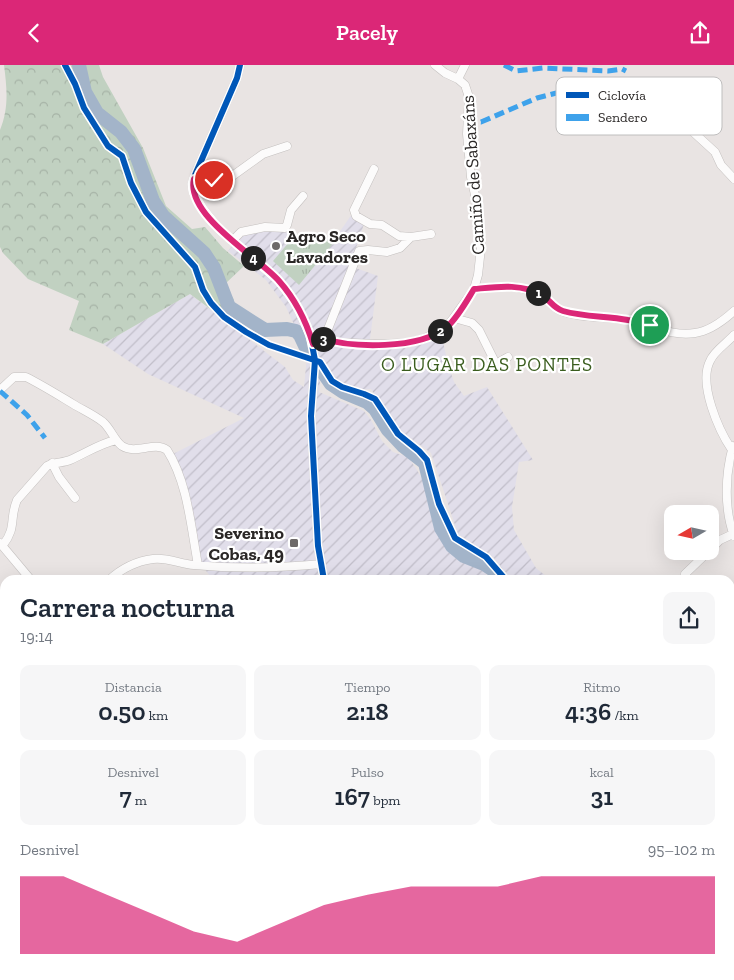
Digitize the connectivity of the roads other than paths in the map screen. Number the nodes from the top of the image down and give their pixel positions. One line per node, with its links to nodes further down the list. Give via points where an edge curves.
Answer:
1 (240, 65): 8 (street)
2 (435, 65): 4 (street)
3 (465, 65): 4 (street, Camiño de Sabaxáns)
4 (458, 79): 14 (street, Camiño de Sabaxáns, via 465,85 469,97 467,134 478,208 481,248)
5 (697, 135): 9 (street, via 715,152)
6 (287, 146): 8 (street, via 263,154 231,177)
7 (374, 169): 12 (street, via 354,211 356,216 370,224 382,225 399,236)
8 (194, 179): 13 (street, via 196,199)
9 (734, 179)
10 (303, 196): 13 (street, via 291,210 285,228 265,227 241,232)
11 (431, 233): 12 (street)
12 (411, 237): 18 (street, via 400,249 359,251 328,329)
13 (232, 241): 19 (street, via 288,291 304,319)
14 (474, 289): 15 (street, via 523,288 540,294 560,310 628,320 680,334 707,331); 16 (street, Camiño de Sabaxáns)
15 (734, 311)
16 (454, 318): 18 (street, Camiño de Sabaxáns, via 438,332 407,343 356,344); 20 (street, via 472,323 496,364)
17 (734, 335): 23 (street, via 711,358 707,382 711,408 726,442)
18 (320, 338): 19 (street)
19 (313, 344): 30 (street, via 312,433)
20 (508, 357)
21 (0, 389): 22 (street, via 19,376 36,382 99,419)
22 (116, 440): 24 (street, via 68,461); 31 (street, via 131,449 157,446 167,450 185,493)
23 (733, 447): 26 (street, via 727,492)
24 (52, 463): 25 (street); 28 (street, via 16,500 12,531)
25 (75, 498)
26 (734, 535): 27 (street)
27 (719, 541)
28 (1, 544): 33 (street)
29 (700, 560): 32 (street)
30 (320, 564): 31 (street, via 285,568); 35 (street)
31 (198, 565): 34 (street, via 154,559)
32 (685, 574)
33 (27, 575)
34 (116, 575)
35 (323, 575)

